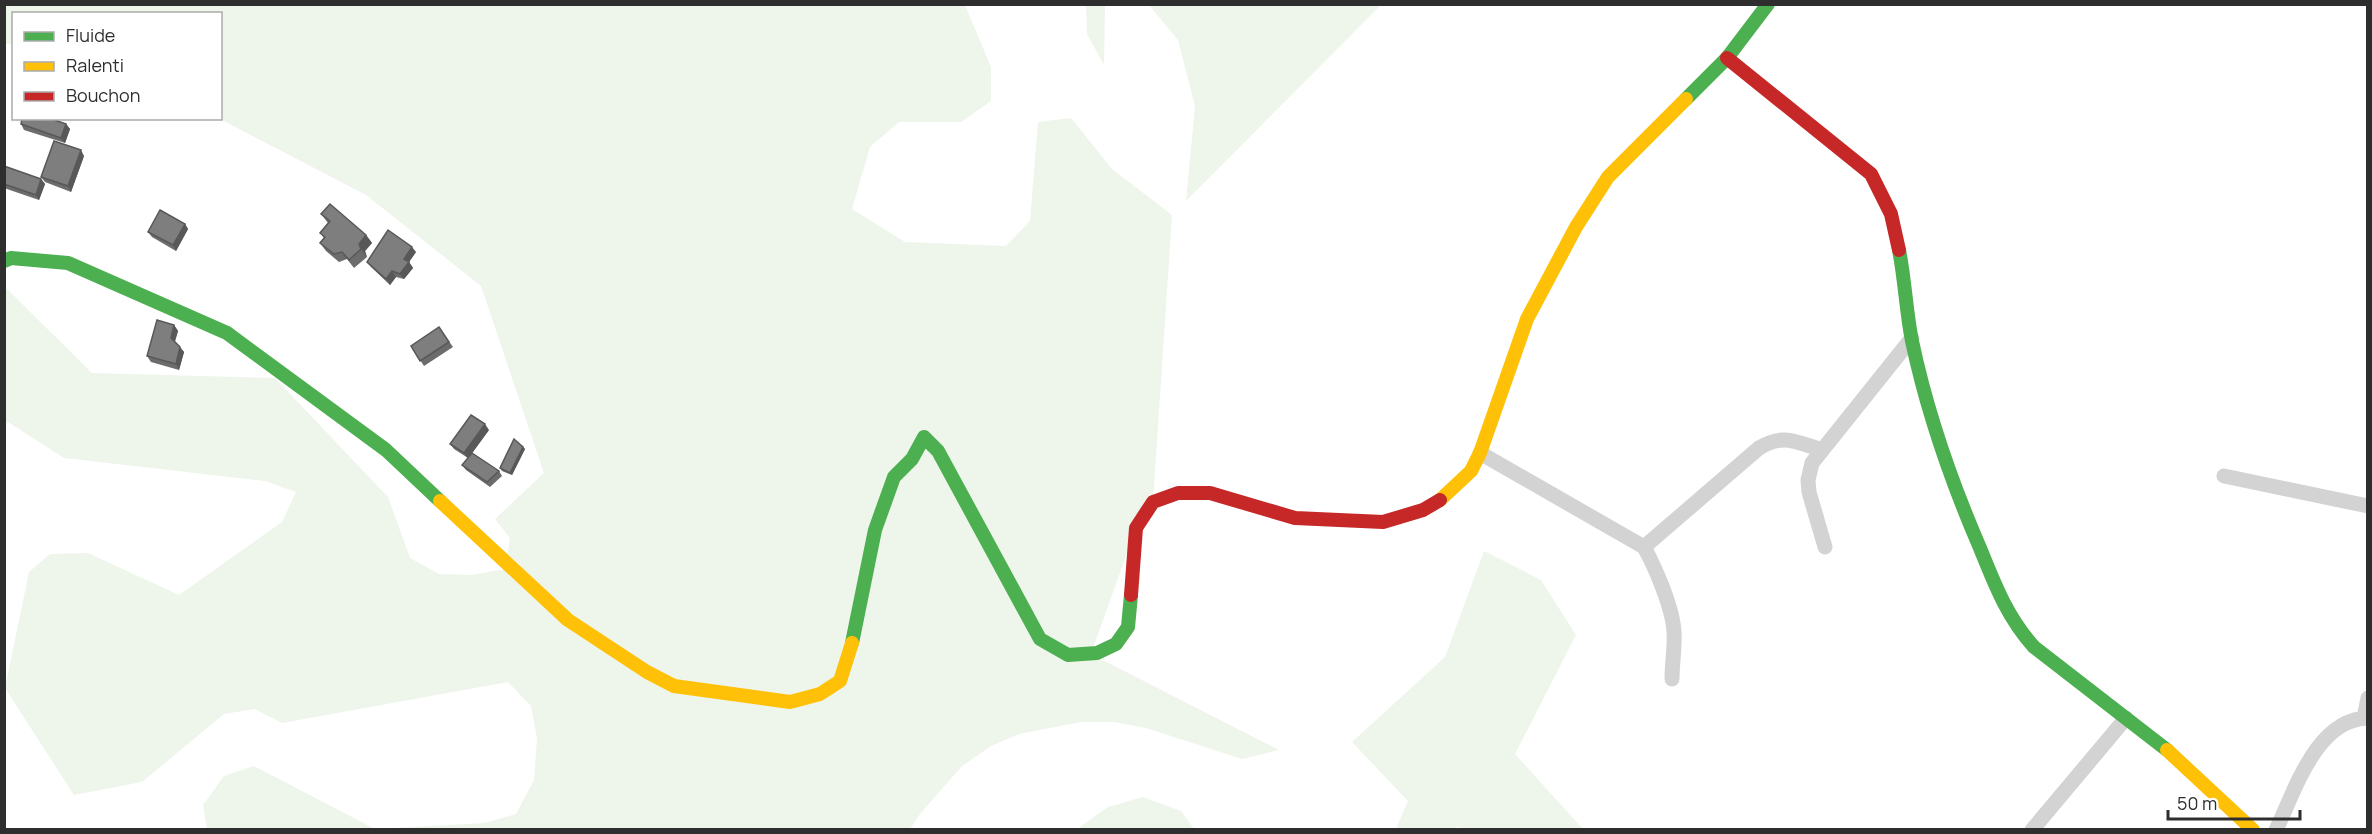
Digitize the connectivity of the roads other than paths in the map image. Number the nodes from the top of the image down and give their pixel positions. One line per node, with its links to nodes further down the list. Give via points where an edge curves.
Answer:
1 (1768, 4): 2 (street)
2 (1727, 58): 4 (street, via 1871,174 1883,192 1892,212); 6 (street, via 1608,177 1576,227 1527,319)
3 (4, 261): 6 (street, via 11,258 68,263 227,333 386,450 567,620 674,686 728,695 790,702 820,694 840,681 849,658 875,530 894,477 912,459 924,437 938,451 1040,639 1068,655 1097,653 1116,644 1128,627 1136,528 1153,502 1178,493 1210,493 1295,518 1383,522 1424,510 1446,496 1471,471)
4 (1912, 339): 5 (street); 13 (street, via 1944,458 2004,605 2034,647)
5 (1822, 450): 9 (street, via 1787,439 1773,440); 10 (street, via 1812,463 1808,480)
6 (1480, 453): 9 (street)
7 (2224, 476): 8 (street)
8 (2367, 506)
9 (1644, 547): 11 (street, via 1674,631)
10 (1825, 547)
11 (1671, 679)
12 (2367, 698): 14 (street)
13 (2126, 718): 15 (street); 16 (street)
14 (2366, 718): 17 (street, via 2338,727 2314,750)
15 (2032, 830)
16 (2253, 830)
17 (2276, 830)

